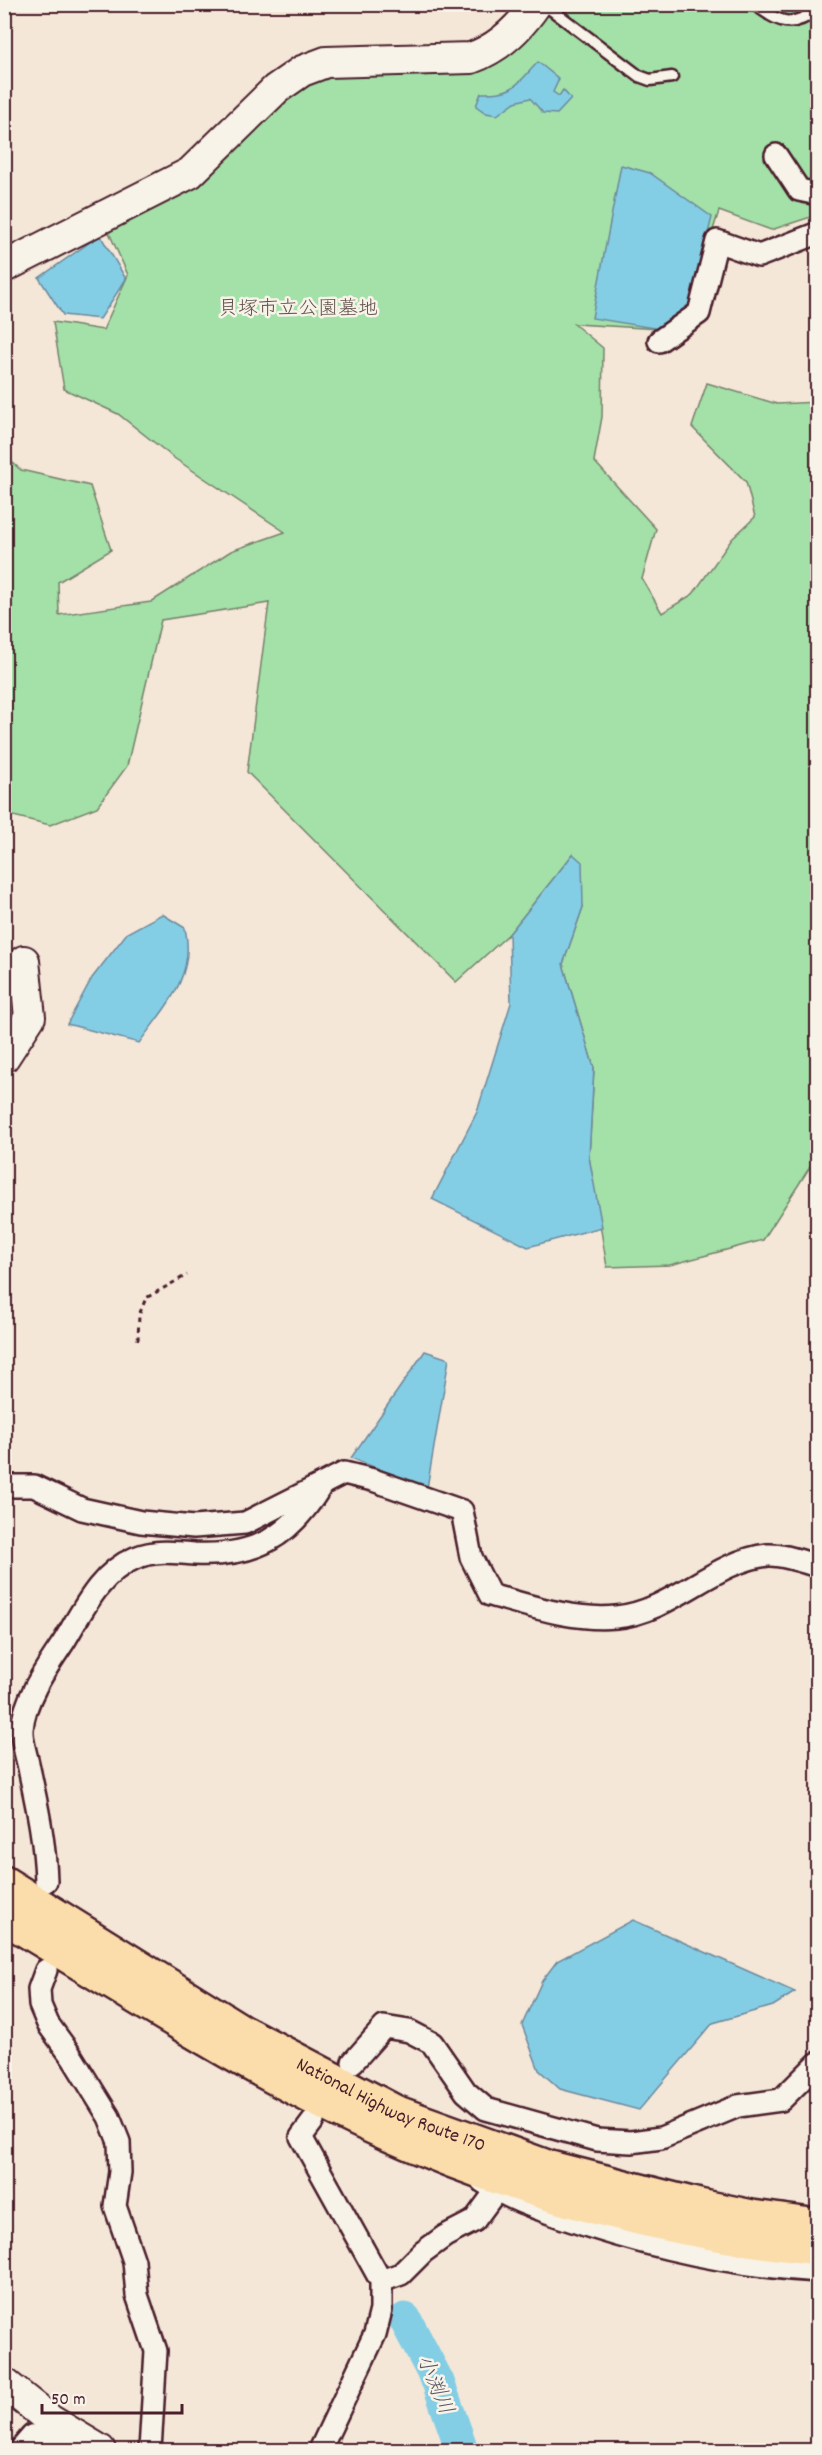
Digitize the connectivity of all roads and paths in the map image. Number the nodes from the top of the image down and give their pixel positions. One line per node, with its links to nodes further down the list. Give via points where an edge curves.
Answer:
1 (754, 4): 3 (lane, via 774,19 790,22 804,20)
2 (537, 5): 4 (lane, via 639,76 650,80); 8 (street, via 505,40 491,51 471,58 326,62 302,71 276,89 189,172)
3 (818, 9)
4 (672, 77)
5 (776, 155): 6 (street, via 800,190)
6 (818, 194)
7 (818, 233): 9 (street, via 759,255 717,242 699,313)
8 (4, 267)
9 (659, 341)
10 (24, 961): 11 (street, via 30,1017)
11 (4, 1057)
12 (187, 1275): 13 (path, via 146,1299 139,1315)
13 (138, 1340)
14 (322, 1484): 15 (street, via 245,1523 194,1527 141,1522 82,1509 34,1486); 16 (street, via 344,1473 462,1510 471,1557 490,1595 557,1614 617,1617 657,1606 739,1564 770,1555); 17 (street, via 306,1511 288,1530 260,1545 212,1555 162,1552 136,1557 97,1588 26,1709 22,1730 45,1848)
15 (4, 1486)
16 (818, 1566)
17 (46, 1881)
18 (4, 1883): 26 (highway, National Highway Route 170, via 241,2031 395,2112 550,2168 699,2206)
19 (4, 1917): 24 (highway, National Highway Route 170, via 249,2064 385,2133)
20 (46, 1970): 34 (street, via 39,1989 40,2005 48,2024 109,2117 118,2142 120,2172 115,2206 134,2261 137,2295 156,2351)
21 (353, 2062): 22 (street, via 384,2027 409,2031 432,2043 466,2092 486,2109 597,2140 631,2142 662,2138 738,2106 781,2100)
22 (818, 2063)
23 (313, 2121): 29 (street, via 301,2137)
24 (455, 2163): 25 (street); 27 (highway, National Highway Route 170, via 567,2199 687,2228 756,2242)
25 (496, 2191): 28 (street, via 606,2233 691,2252); 29 (street, via 474,2221 423,2252 401,2274)
26 (818, 2226)
27 (818, 2248)
28 (818, 2271)
29 (381, 2281): 35 (street, via 381,2310 375,2334)
30 (4, 2384): 33 (street, via 50,2420)
31 (21, 2451): 32 (street, via 32,2436)
32 (66, 2451)
33 (100, 2451)
34 (150, 2451)
35 (320, 2451)

